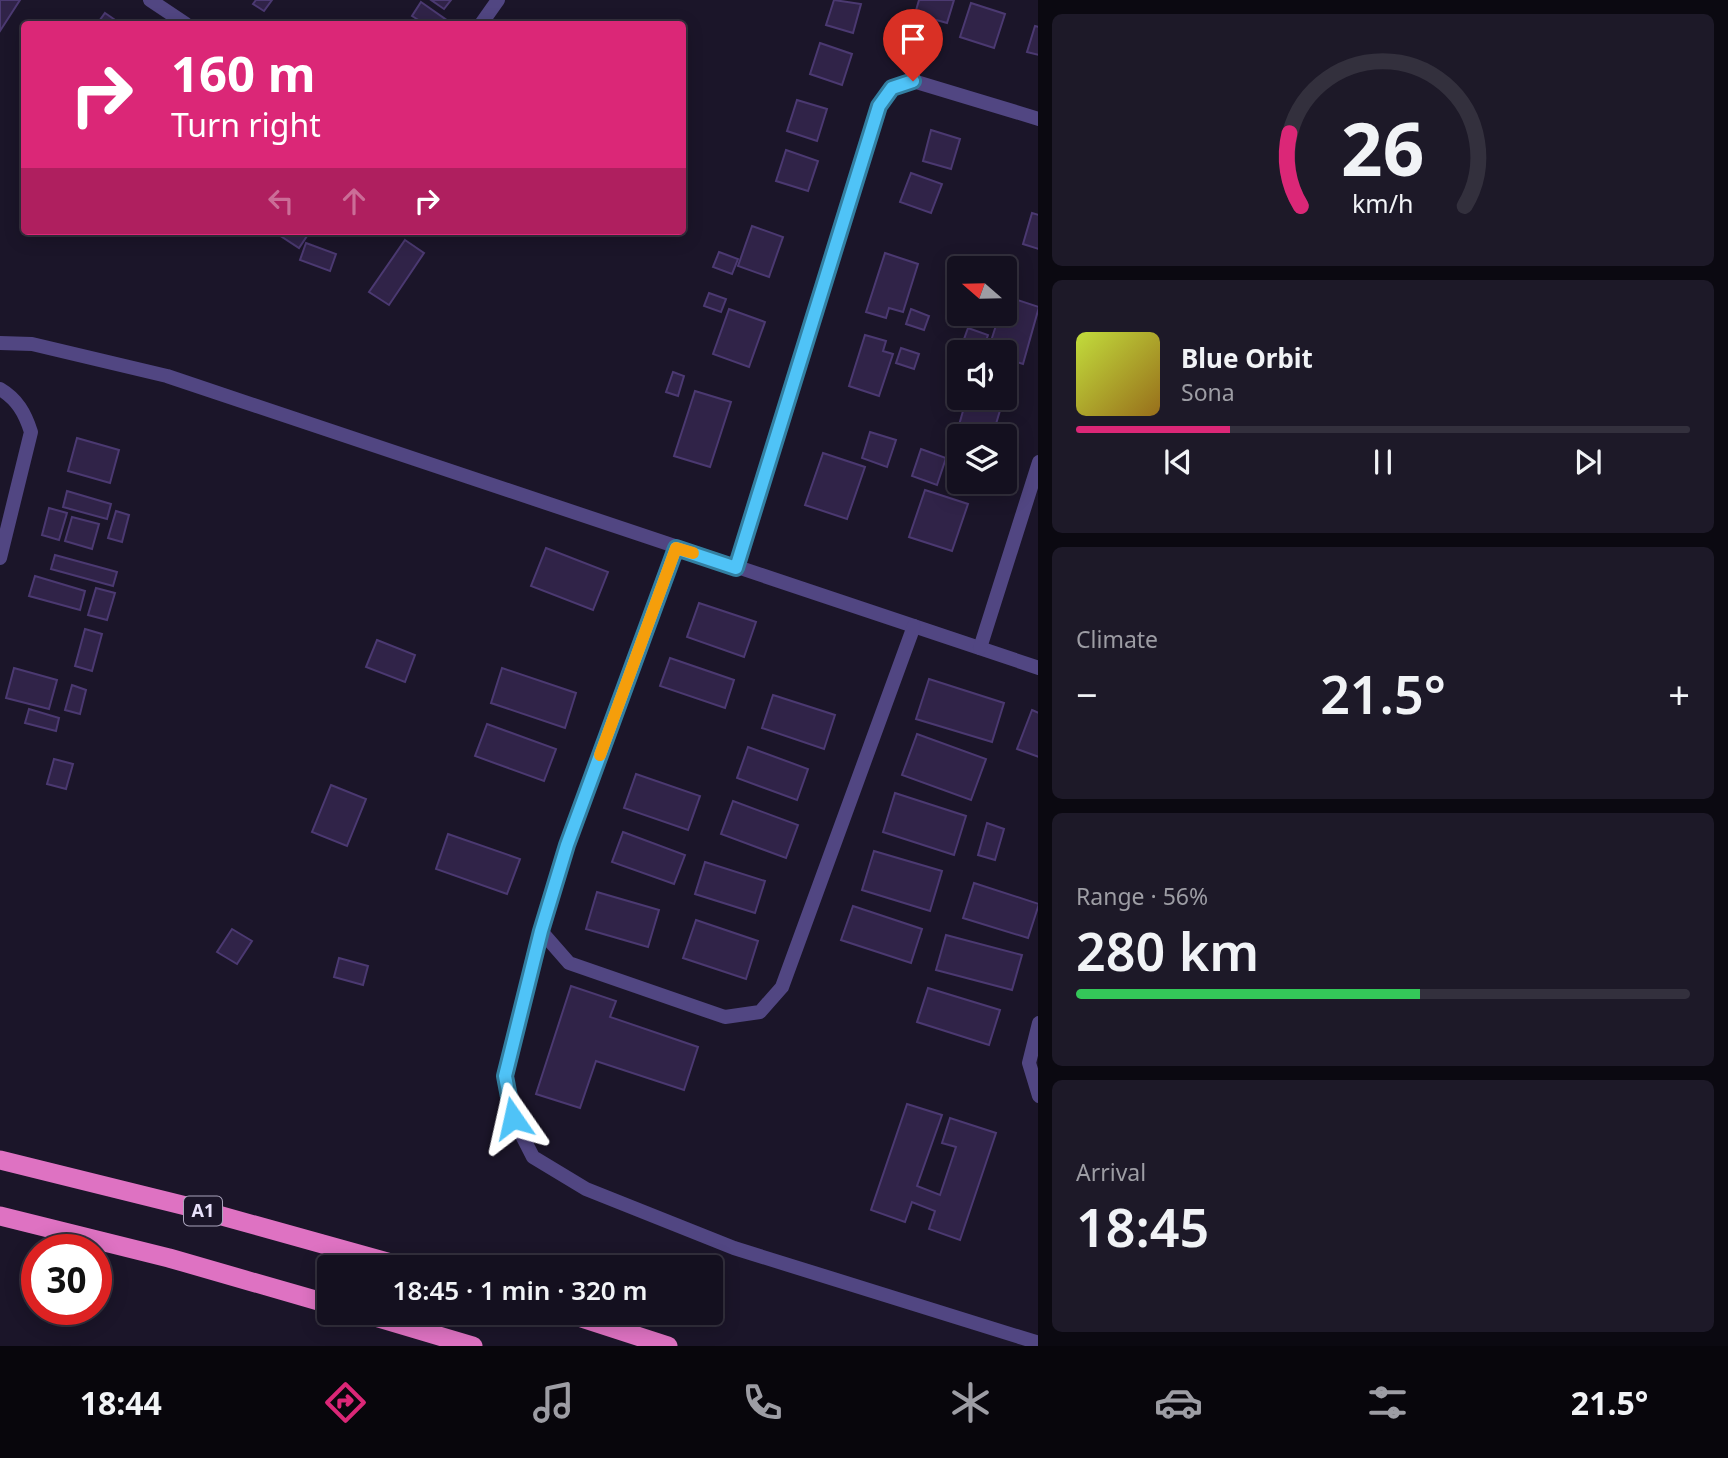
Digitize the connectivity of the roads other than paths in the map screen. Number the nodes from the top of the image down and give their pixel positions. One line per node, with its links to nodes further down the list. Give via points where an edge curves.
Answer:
1 (150, 0): 3 (street)
2 (498, 0): 4 (street)
3 (182, 21)
4 (483, 21)
5 (1038, 120): 11 (street, via 913,81 892,88 879,106)
6 (0, 343): 9 (street, via 32,344 167,376)
7 (0, 388): 10 (street, via 12,395 31,432)
8 (1038, 462): 13 (street)
9 (676, 548): 11 (street); 15 (street, via 567,845)
10 (0, 558)
11 (736, 568): 12 (street)
12 (914, 626): 13 (street); 15 (street, via 782,987 760,1012 725,1017 569,963)
13 (980, 649): 14 (street)
14 (1038, 668)
15 (541, 931): 24 (street, via 505,1076 513,1118 533,1157 586,1189 734,1248)
16 (1038, 1023): 17 (street, via 1029,1063)
17 (1038, 1096)
18 (0, 1160): 20 (highway, A1)
19 (0, 1216): 21 (highway)
20 (362, 1255)
21 (317, 1301)
22 (402, 1325): 25 (highway)
23 (603, 1325): 26 (highway)
24 (1038, 1343)
25 (473, 1346)
26 (668, 1346)

